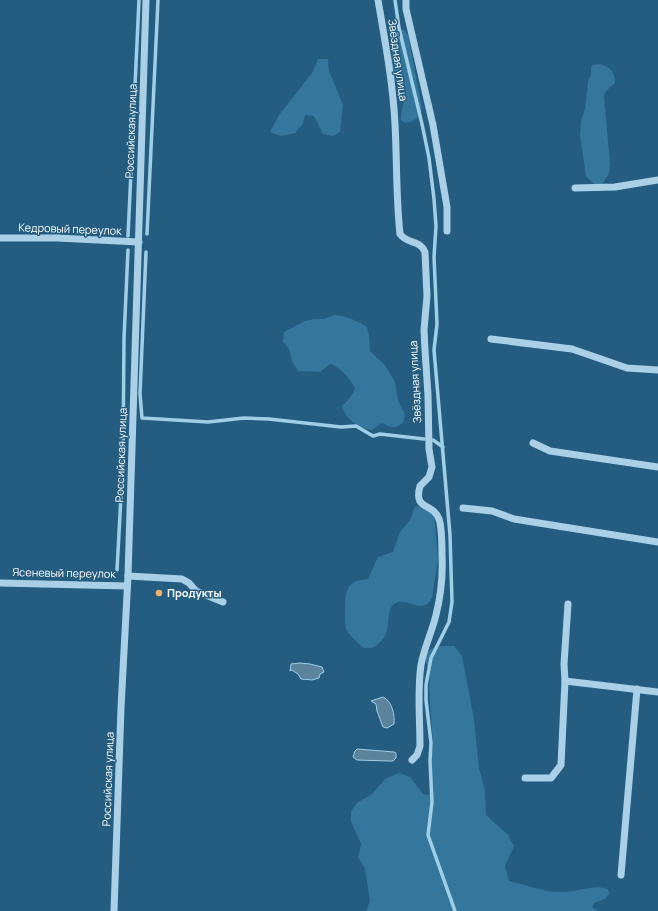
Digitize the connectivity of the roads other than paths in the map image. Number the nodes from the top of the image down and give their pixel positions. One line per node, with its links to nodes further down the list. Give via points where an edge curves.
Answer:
1 (146, 0): 8 (street, Российская улица)
2 (378, 0): 23 (street, Звёздная улица, via 395,123 400,234 404,240 418,243 425,252 427,296 424,330 432,467 429,477 420,486 418,498 439,520 442,554 439,602 421,663 418,689 420,746)
3 (406, 0): 6 (street, Звёздная улица, via 433,125 447,207)
4 (658, 180): 5 (street, via 615,187)
5 (575, 188)
6 (447, 231)
7 (0, 238): 8 (street, Кедровый переулок)
8 (138, 242): 15 (street, Российская улица)
9 (491, 339): 10 (street, via 572,349 627,368)
10 (658, 370)
11 (533, 443): 12 (street, via 550,451)
12 (658, 467)
13 (463, 508): 14 (street, via 492,511 514,519)
14 (658, 542)
15 (128, 576): 17 (street, Российская улица); 18 (street, via 182,579 196,591)
16 (0, 583): 17 (street, Ясеневый переулок)
17 (128, 586): 26 (street, Российская улица)
18 (223, 602)
19 (568, 604): 20 (street)
20 (565, 681): 21 (street); 24 (street, via 561,765 551,778)
21 (637, 689): 22 (street); 25 (street)
22 (658, 692)
23 (412, 760)
24 (525, 778)
25 (621, 875)
26 (114, 911)

